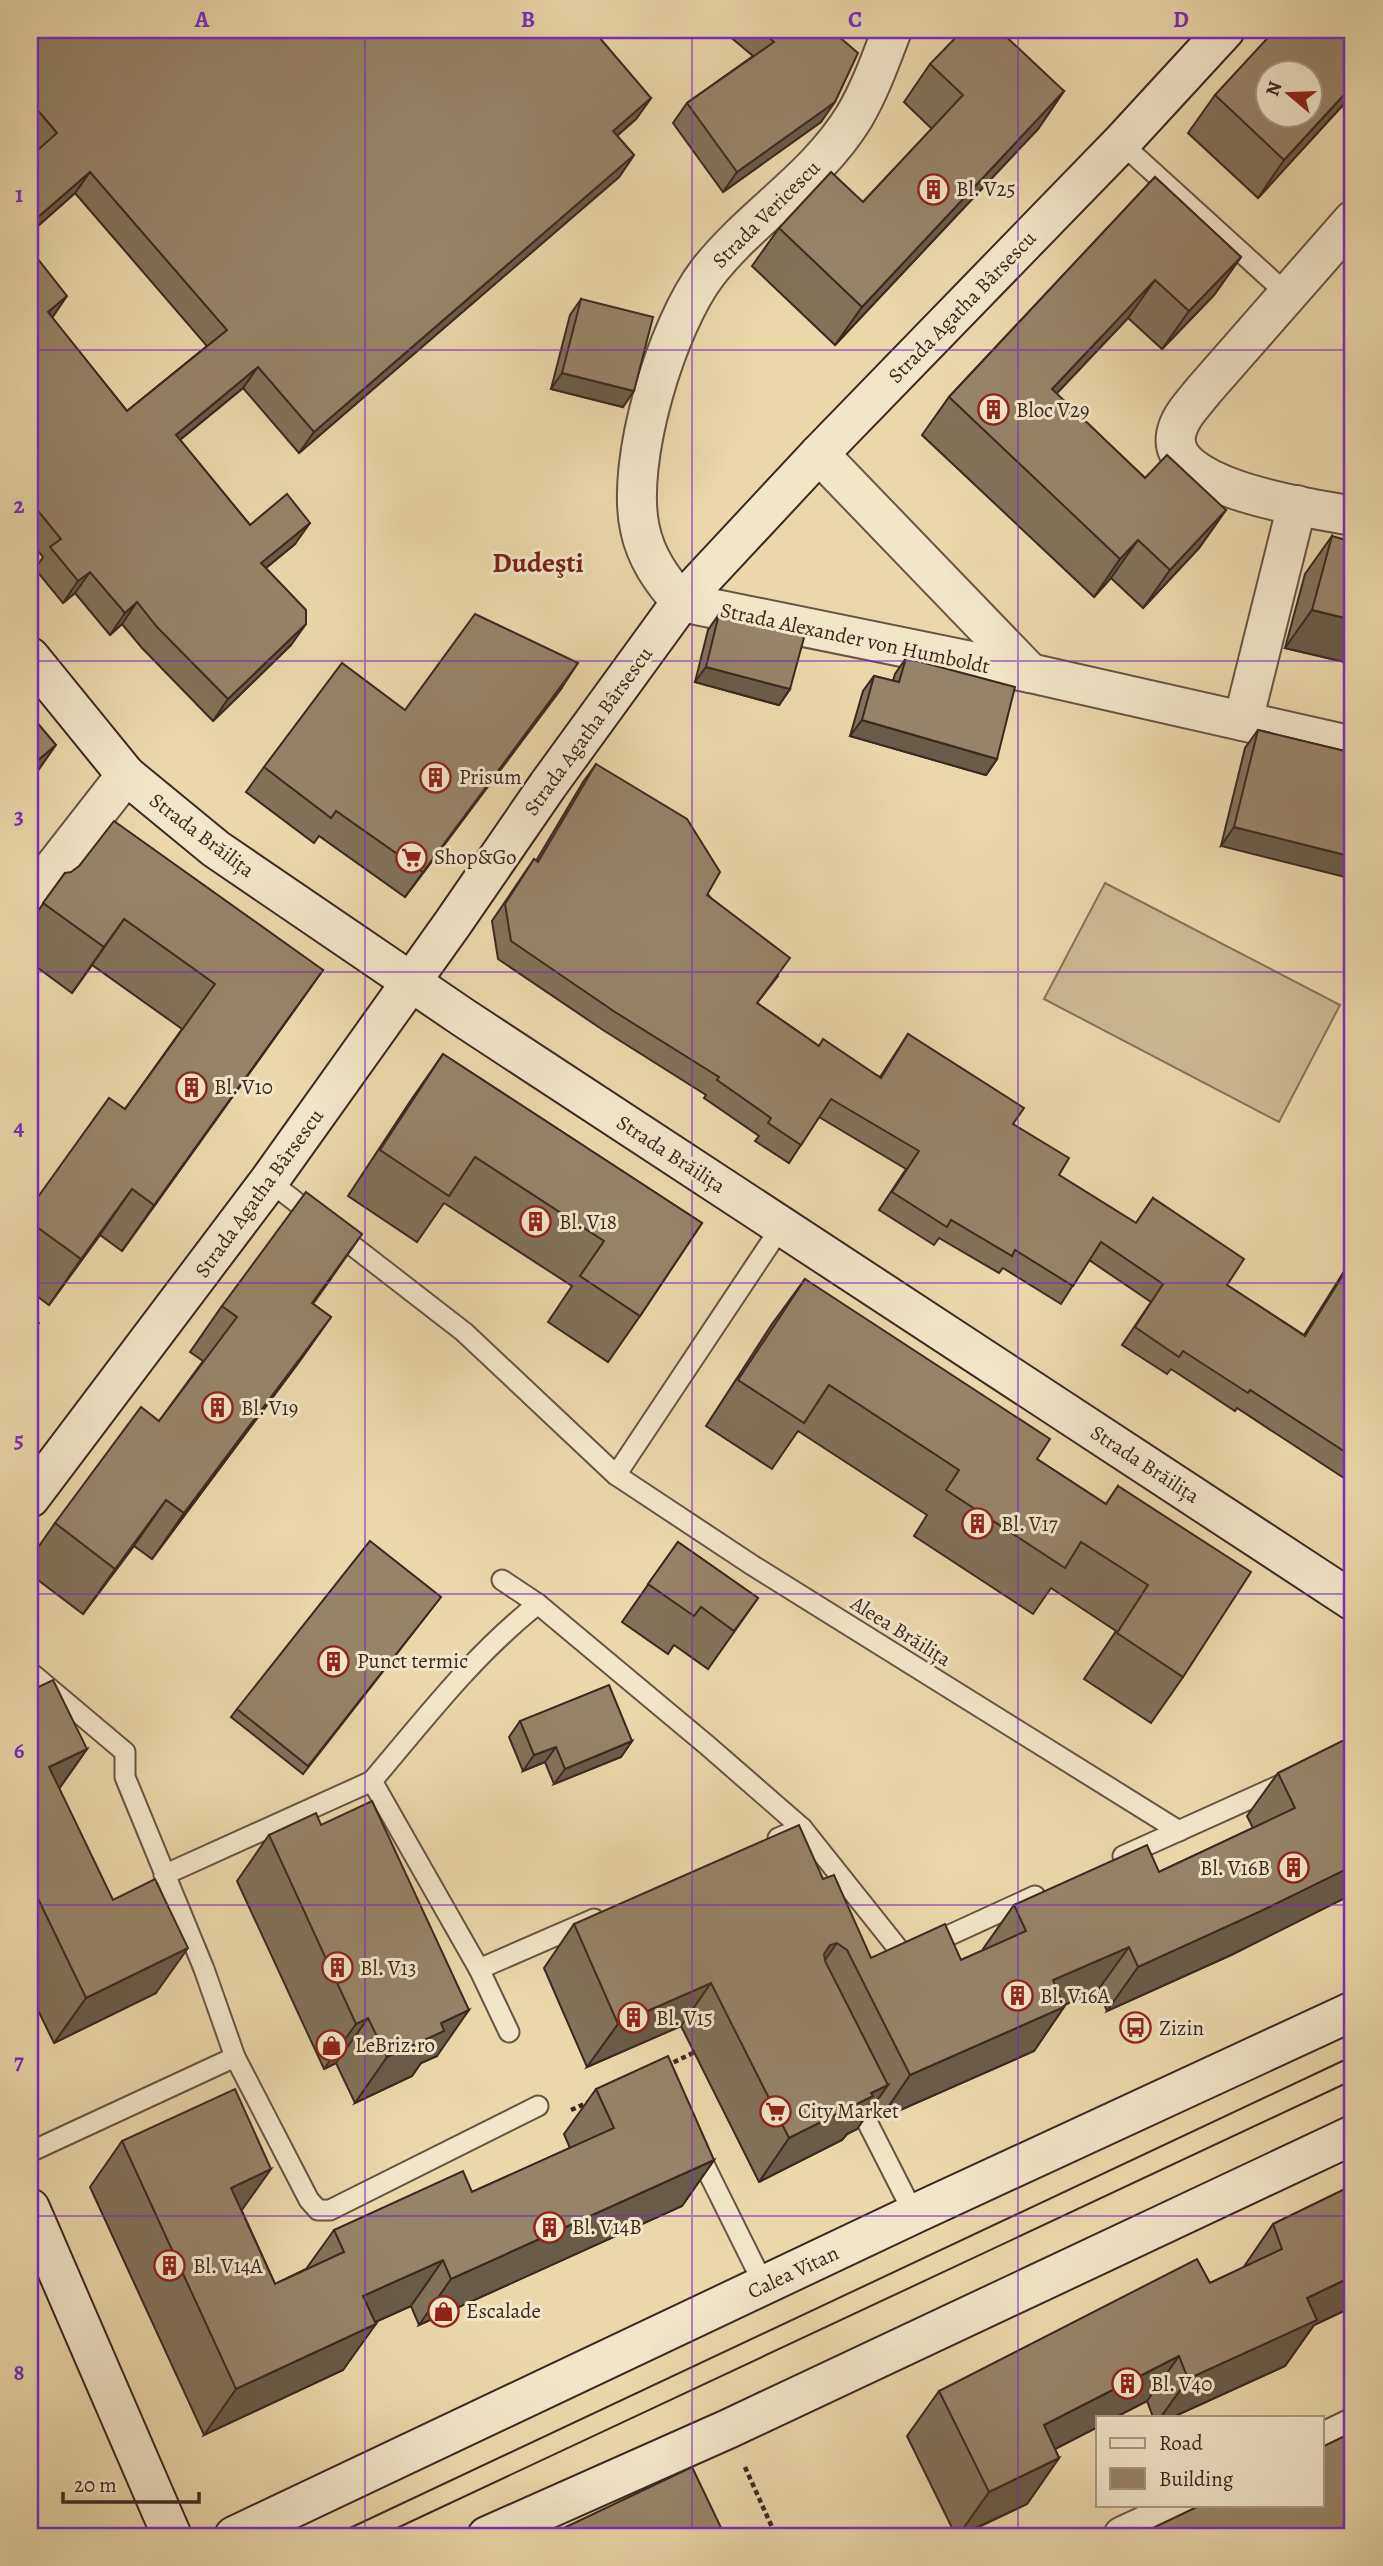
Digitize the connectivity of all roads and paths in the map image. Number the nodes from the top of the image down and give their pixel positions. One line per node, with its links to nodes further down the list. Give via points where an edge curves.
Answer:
1 (892, 30): 9 (street, Strada Vericescu, via 853,118 821,160 708,272 687,306 667,356 651,404 637,488 640,528 652,565)
2 (1224, 30): 3 (street, Strada Agatha Bârsescu)
3 (1121, 143): 5 (lane); 6 (street, Strada Agatha Bârsescu)
4 (1353, 220): 5 (street)
5 (1287, 293): 7 (street, via 1181,419 1175,439 1182,457 1207,479 1238,492)
6 (819, 454): 9 (street, Strada Agatha Bârsescu); 11 (street, Strada Alexander von Humboldt)
7 (1297, 505): 8 (street); 12 (street)
8 (1353, 516)
9 (681, 602): 11 (street, Strada Alexander von Humboldt); 16 (street, Strada Agatha Bârsescu)
10 (30, 657): 14 (street, Strada Brăilița)
11 (1030, 673): 12 (street, Strada Alexander von Humboldt)
12 (1243, 721): 13 (street, Strada Alexander von Humboldt)
13 (1353, 746)
14 (126, 775): 15 (street); 16 (street, Strada Brăilița, via 216,849)
15 (30, 898)
16 (411, 982): 17 (street, Strada Agatha Bârsescu); 18 (street, Strada Brăilița)
17 (269, 1181): 19 (lane, Aleea Brăilița, via 464,1332); 20 (street, Strada Agatha Bârsescu)
18 (781, 1227): 19 (lane); 22 (street, Strada Brăilița)
19 (616, 1475): 28 (lane, Aleea Brăilița)
20 (30, 1498)
21 (502, 1580): 23 (lane)
22 (1353, 1601)
23 (538, 1604): 26 (lane, via 510,1626); 27 (lane)
24 (30, 1672): 31 (lane, via 125,1752 125,1777)
25 (1300, 1776): 28 (lane)
26 (372, 1781): 31 (lane); 34 (lane)
27 (802, 1828): 29 (lane); 32 (lane, via 904,1956)
28 (1179, 1831): 30 (lane)
29 (765, 1844)
30 (1104, 1865)
31 (164, 1875): 38 (lane)
32 (1054, 1888)
33 (615, 1909): 34 (lane)
34 (479, 1969): 36 (lane)
35 (1353, 2011): 47 (street, Calea Vitan)
36 (509, 2032)
37 (707, 2047): 39 (path)
38 (235, 2057): 42 (lane, via 318,2210 330,2210); 45 (lane)
39 (658, 2070)
40 (847, 2082): 47 (lane)
41 (596, 2098): 42 (path, via 571,2110)
42 (538, 2106)
43 (687, 2130): 48 (lane)
44 (1353, 2134): 50 (street)
45 (30, 2152)
46 (30, 2208): 53 (street)
47 (914, 2214): 48 (street, Calea Vitan)
48 (764, 2285): 54 (street, Calea Vitan)
49 (1353, 2428): 51 (street)
50 (728, 2429): 55 (street); 56 (path)
51 (1324, 2442)
52 (1188, 2506): 57 (street)
53 (173, 2536)
54 (234, 2536)
55 (487, 2536)
56 (776, 2536)
57 (1122, 2536)

